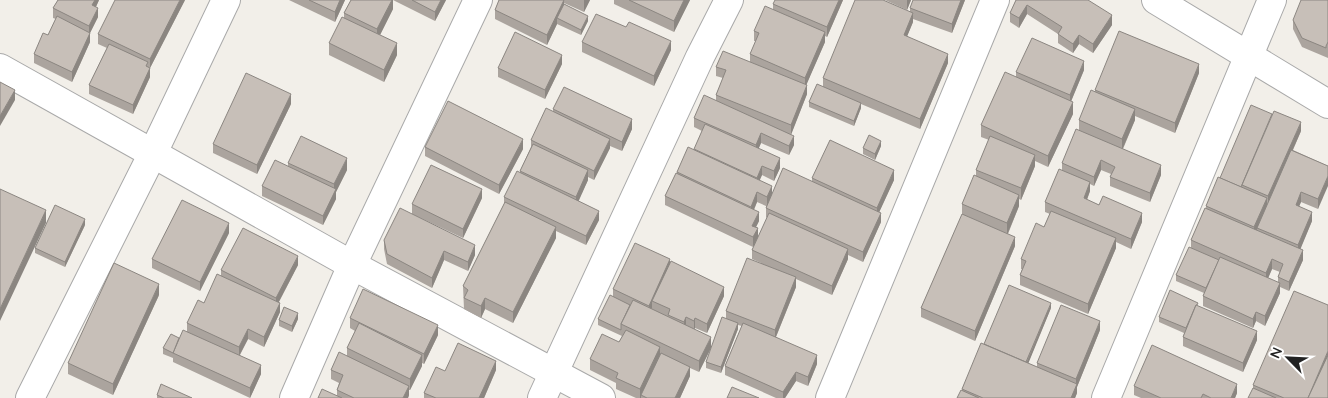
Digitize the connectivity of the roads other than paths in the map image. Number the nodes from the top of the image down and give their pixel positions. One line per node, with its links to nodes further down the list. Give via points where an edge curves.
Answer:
1 (226, 0): 10 (street)
2 (478, 0): 11 (street)
3 (729, 0): 12 (street)
4 (995, 0): 17 (street)
5 (1156, 0): 7 (street)
6 (1272, 0): 7 (street)
7 (1247, 57): 9 (street); 18 (street)
8 (0, 68): 10 (street)
9 (1328, 104)
10 (153, 154): 11 (street); 13 (street)
11 (352, 265): 12 (street); 14 (street)
12 (554, 372): 15 (street); 16 (street)
13 (30, 398)
14 (294, 398)
15 (542, 398)
16 (601, 398)
17 (830, 398)
18 (1106, 398)

